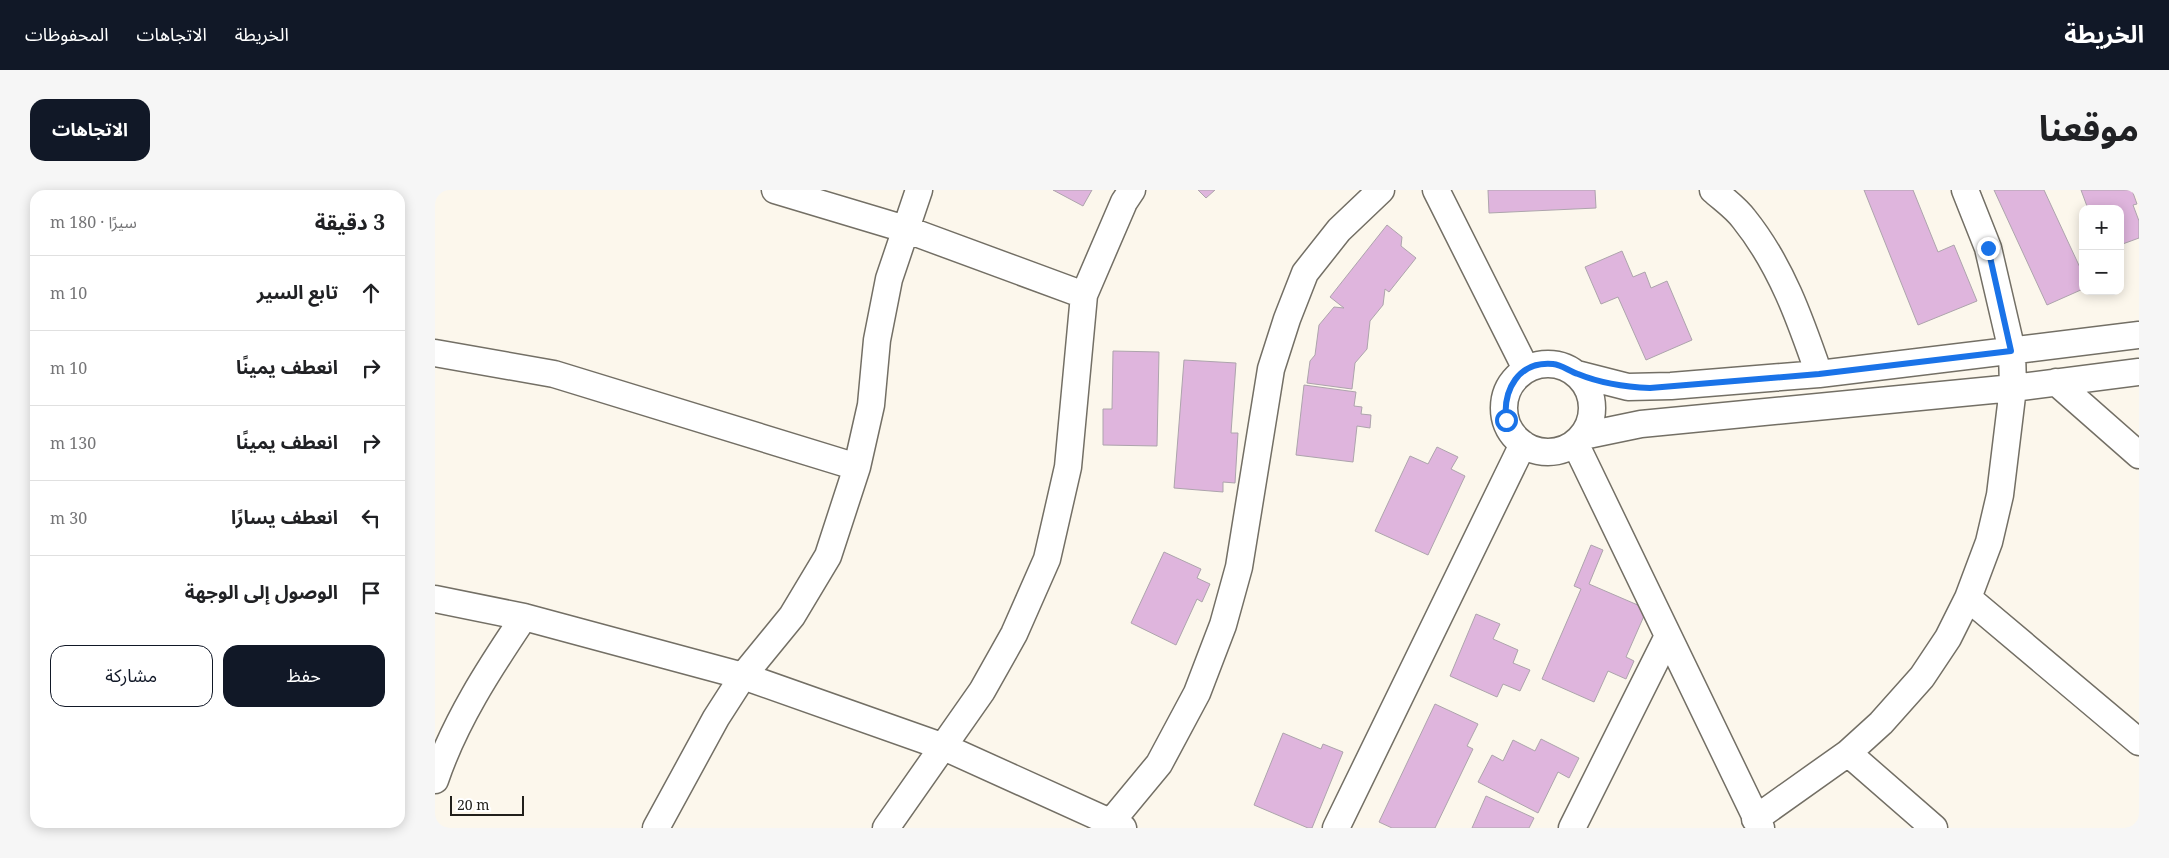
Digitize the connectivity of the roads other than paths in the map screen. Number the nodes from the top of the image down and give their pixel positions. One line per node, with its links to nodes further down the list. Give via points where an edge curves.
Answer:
1 (775, 190): 8 (street)
2 (919, 190): 8 (street)
3 (1132, 190): 9 (street)
4 (1381, 190): 33 (street, via 1339,230 1305,273 1271,369 1239,567 1223,624 1197,693 1159,764)
5 (1436, 190): 13 (street)
6 (1713, 190): 16 (street, via 1743,218 1775,264 1798,314)
7 (1965, 190): 11 (street, via 1988,248)
8 (905, 229): 9 (street); 22 (street, via 889,279 877,340 871,405)
9 (1084, 294): 29 (street, via 1068,467 1047,559 1015,634)
10 (2139, 335): 11 (street)
11 (2011, 351): 16 (street); 18 (street)
12 (435, 353): 22 (street, via 554,374)
13 (1526, 370): 15 (street, via 1540,364 1553,364); 20 (street, via 1516,377 1504,405 1512,434)
14 (2139, 372): 17 (street)
15 (1577, 374): 16 (street, via 1628,387 1650,388); 19 (street, via 1591,397 1593,410 1589,426)
16 (1819, 374)
17 (2056, 382): 18 (street); 21 (street)
18 (2013, 388): 19 (street, via 1641,424); 23 (street, via 2000,495 1989,542)
19 (1579, 440): 20 (street, via 1558,452 1540,452); 26 (street)
20 (1523, 444): 36 (street)
21 (2139, 455)
22 (857, 467): 27 (street, via 828,556 792,616)
23 (1969, 598): 28 (street); 30 (street, via 1922,677 1881,723)
24 (435, 599): 25 (street)
25 (524, 617): 27 (street); 31 (street, via 483,679)
26 (1668, 636): 32 (street); 37 (street)
27 (743, 676): 29 (street); 34 (street, via 716,718)
28 (2139, 742)
29 (944, 747): 33 (street); 35 (street)
30 (1848, 753): 32 (street); 38 (street)
31 (435, 780)
32 (1758, 823)
33 (1113, 826)
34 (656, 828)
35 (886, 828)
36 (1335, 828)
37 (1572, 828)
38 (1934, 828)

